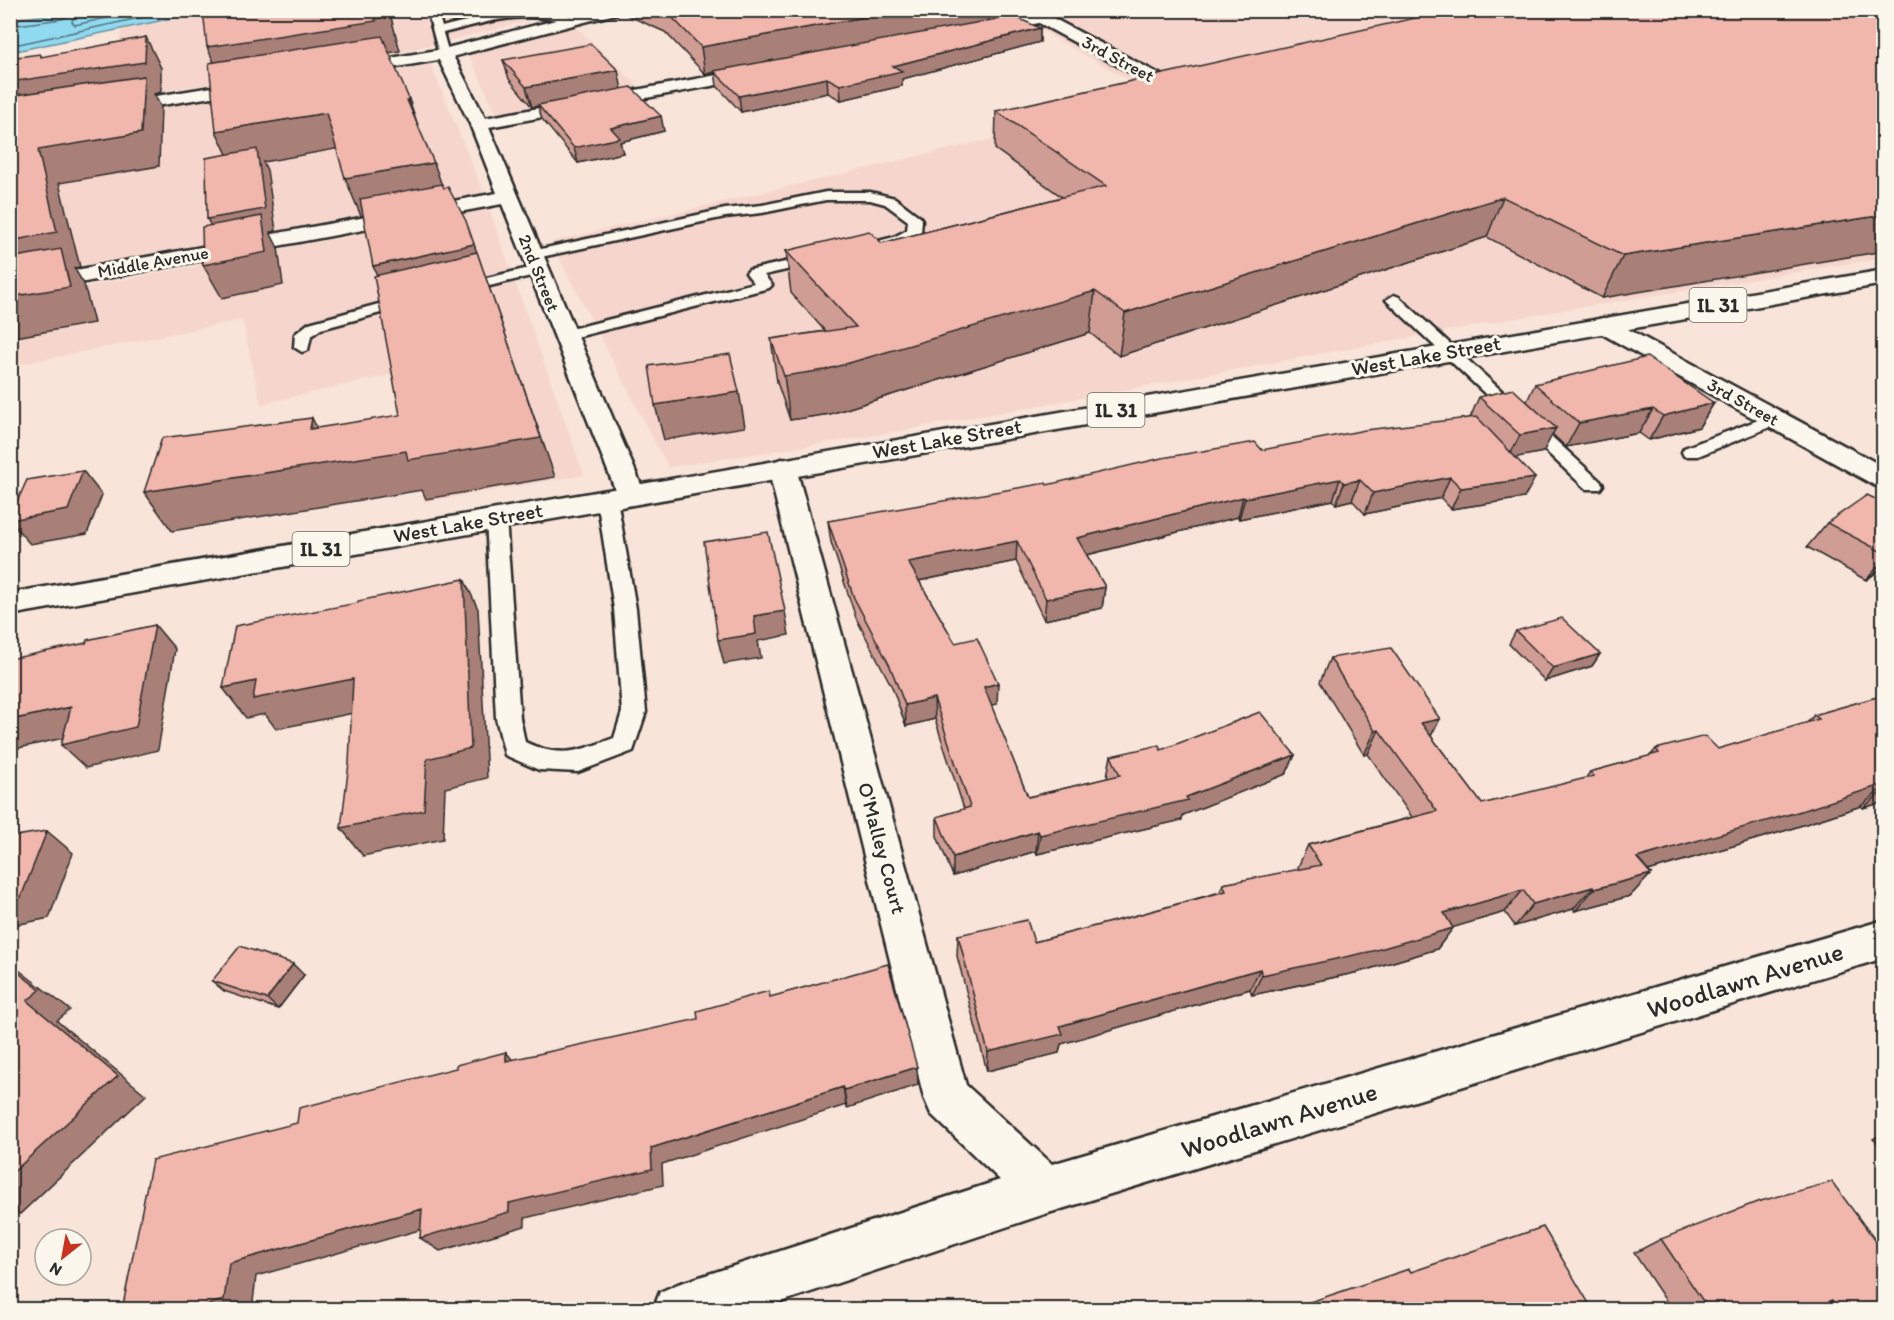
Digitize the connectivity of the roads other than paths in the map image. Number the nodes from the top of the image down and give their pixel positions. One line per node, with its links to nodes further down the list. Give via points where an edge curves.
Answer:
1 (432, 10): 9 (lane)
2 (472, 10): 7 (lane)
3 (614, 10): 8 (street)
4 (1026, 10): 6 (street, 3rd Street)
5 (1082, 10): 6 (lane)
6 (1042, 18): 10 (street); 15 (street, 3rd Street)
7 (483, 21): 8 (lane, via 524,13 561,15); 9 (lane)
8 (575, 21): 11 (street)
9 (439, 31): 11 (lane)
10 (960, 34)
11 (444, 54): 13 (street); 17 (street, 2nd Street)
12 (773, 70): 17 (street)
13 (334, 72)
14 (276, 82): 16 (street)
15 (1178, 91)
16 (91, 111)
17 (479, 124): 18 (street, 2nd Street)
18 (508, 197): 21 (street, 2nd Street); 23 (street, Middle Avenue)
19 (866, 248): 21 (lane, via 914,232 915,220 890,201 870,196 826,196 725,213)
20 (832, 255): 28 (lane, via 754,273 764,285)
21 (535, 262): 24 (lane); 28 (street, 2nd Street)
22 (1884, 277): 27 (street, West Lake Street / IL 31)
23 (10, 289)
24 (444, 292)
25 (421, 298): 29 (lane, via 315,326 303,334)
26 (1394, 300): 30 (lane)
27 (1603, 325): 30 (street, West Lake Street / IL 31); 31 (street, 3rd Street)
28 (565, 335): 36 (street, 2nd Street)
29 (302, 347)
30 (1450, 351): 33 (street, West Lake Street / IL 31); 35 (lane)
31 (1774, 419): 32 (lane); 34 (street, 3rd Street)
32 (1691, 452)
33 (782, 468): 36 (street, West Lake Street / IL 31); 40 (street, O'Malley Court, via 947,1098)
34 (1884, 479)
35 (1593, 485)
36 (619, 497): 37 (street, West Lake Street / IL 31); 37 (lane, via 634,712 624,744 578,762 539,759 513,748)
37 (496, 518): 38 (street, West Lake Street / IL 31)
38 (10, 604)
39 (1884, 939): 40 (street, Woodlawn Avenue)
40 (1045, 1190): 41 (street, Woodlawn Avenue)
41 (678, 1310)

